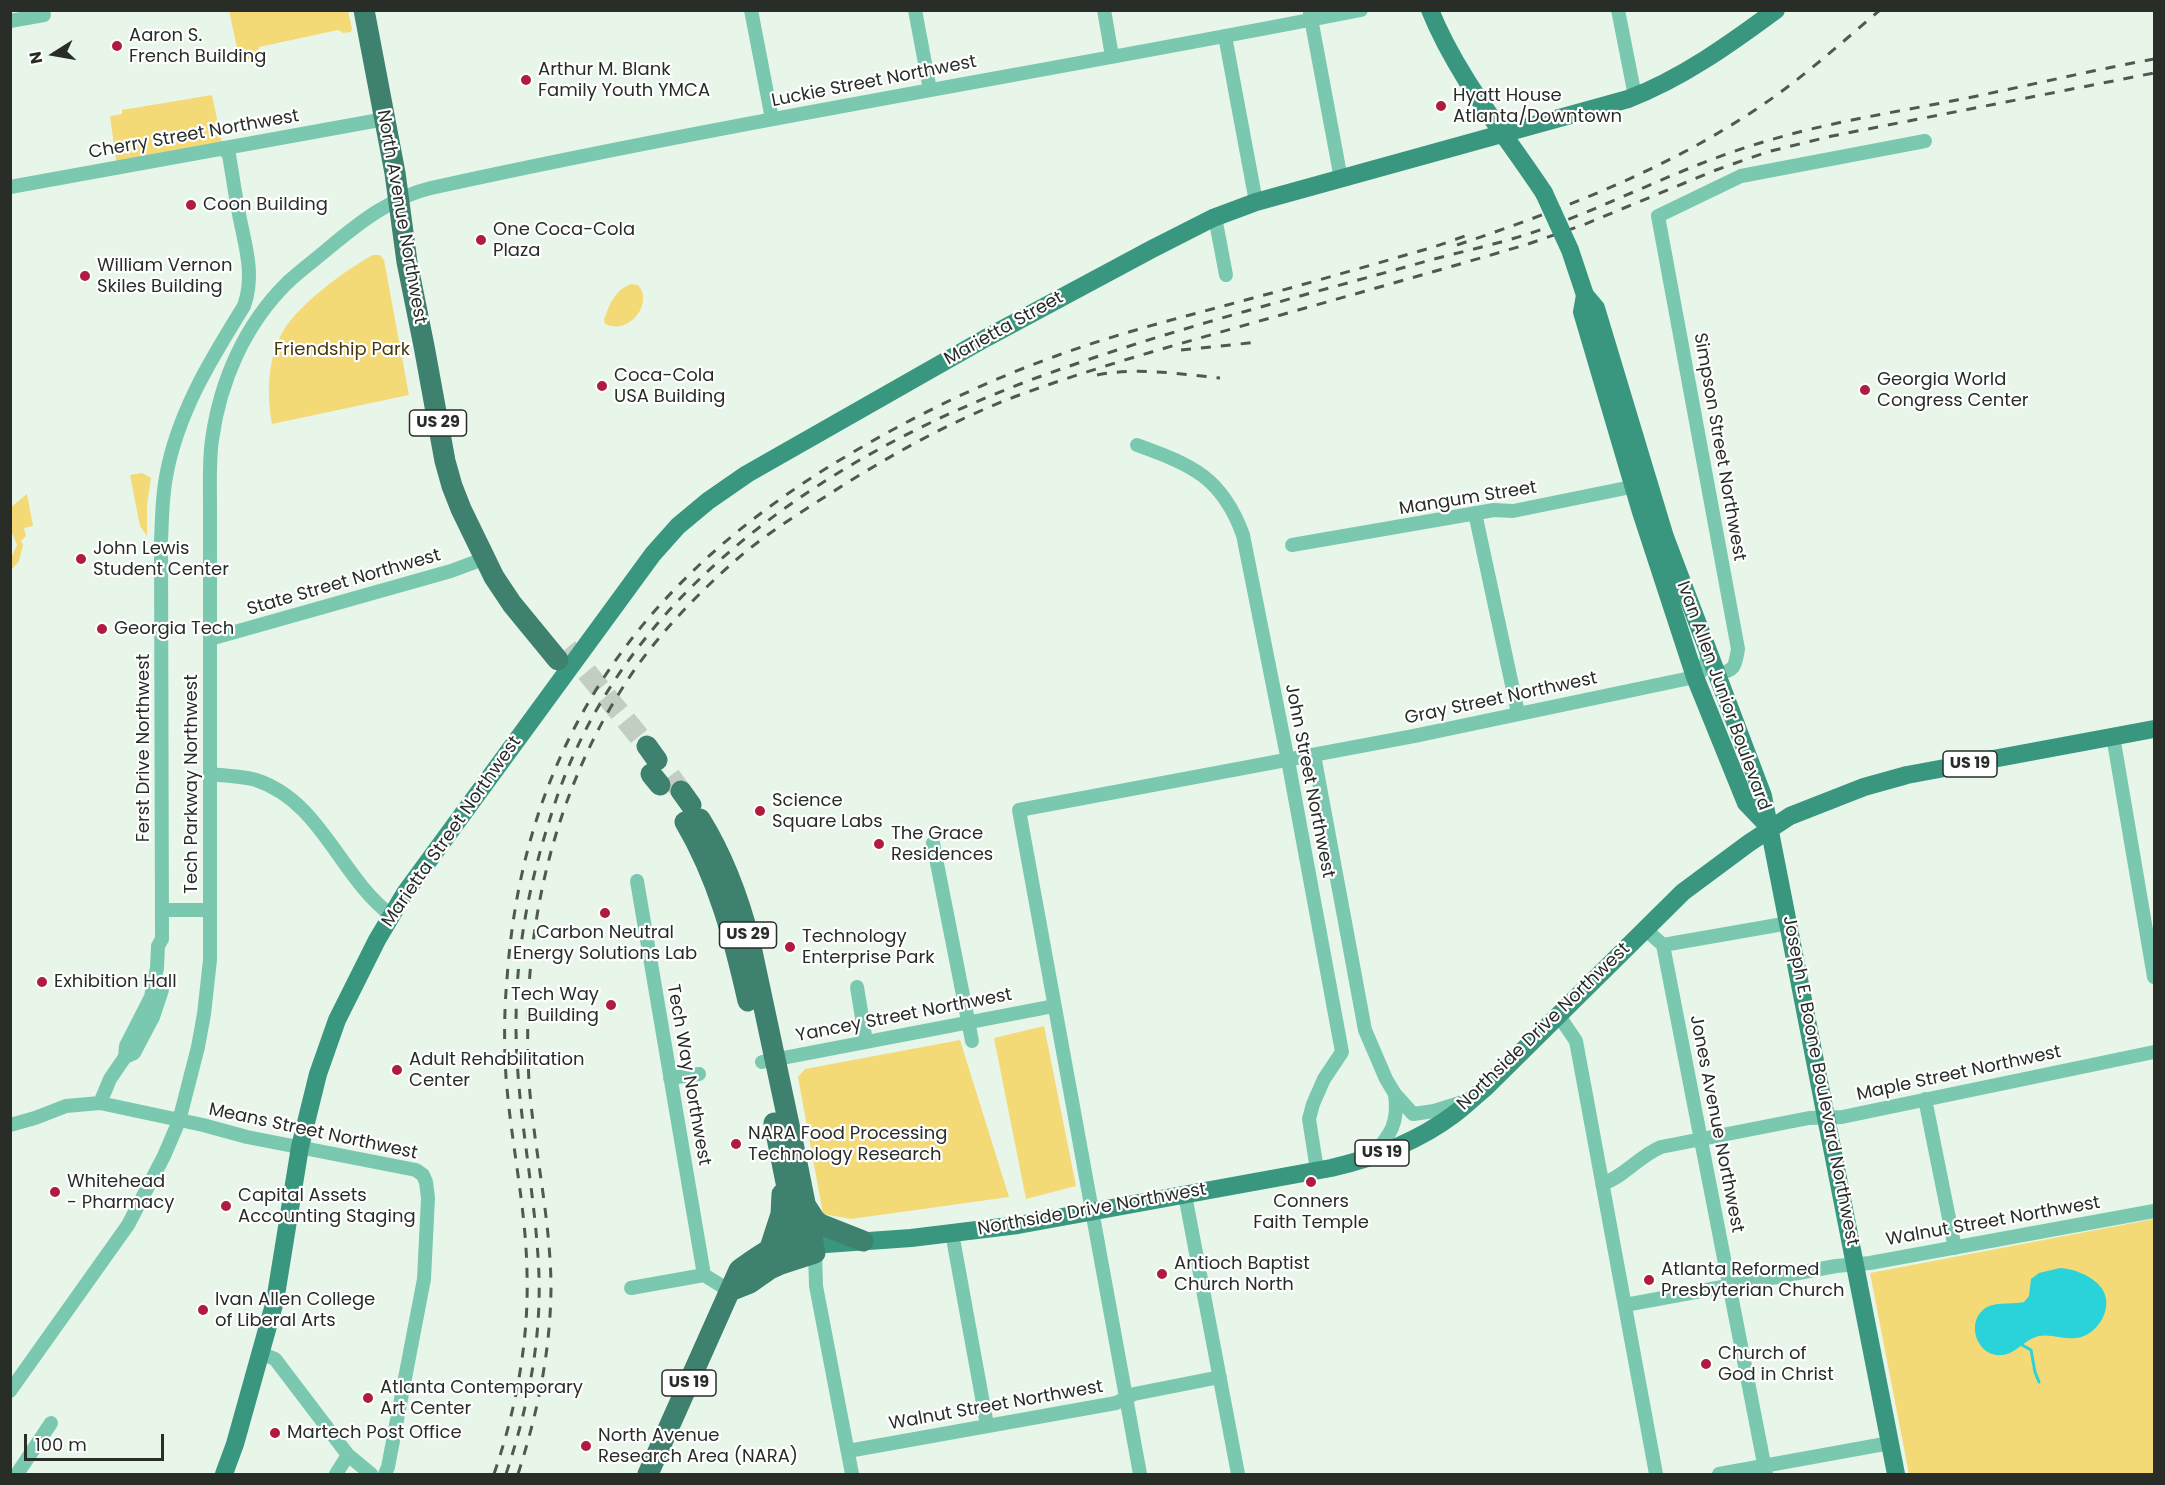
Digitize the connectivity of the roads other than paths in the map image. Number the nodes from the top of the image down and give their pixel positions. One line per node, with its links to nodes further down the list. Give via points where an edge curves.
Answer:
1 (364, 10): 16 (highway, North Avenue Northwest / US 29)
2 (751, 10): 17 (street)
3 (915, 10): 14 (street)
4 (1104, 10): 13 (street)
5 (1361, 10): 10 (street, Luckie Street Northwest)
6 (1430, 10): 18 (main road, Ivan Allen Junior Boulevard, via 1471,86)
7 (1618, 10): 15 (street)
8 (1776, 10): 15 (main road, via 1698,63)
9 (44, 15): 11 (street)
10 (1311, 15): 12 (street, Luckie Street Northwest); 21 (street)
11 (10, 21)
12 (1225, 36): 13 (street, Luckie Street Northwest); 24 (street)
13 (1112, 56): 14 (street, Luckie Street Northwest)
14 (930, 90): 17 (street, Luckie Street Northwest)
15 (1635, 96): 18 (main road)
16 (385, 119): 20 (street, Cherry Street Northwest); 23 (highway, North Avenue Northwest / US 29)
17 (772, 119): 23 (street, Luckie Street Northwest, via 529,166)
18 (1504, 134): 21 (main road, Marietta Street); 28 (main road, Ivan Allen Junior Boulevard, bridge, via 1544,193 1585,295 1596,308)
19 (1925, 141): 35 (street, Simpson Street Northwest, via 1741,176 1658,216 1738,649 1735,665 1728,672)
20 (223, 148): 22 (street, Cherry Street Northwest); 47 (street, Ferst Drive Northwest, via 229,155 250,281 244,306 203,374 184,416 165,478)
21 (1341, 179): 24 (main road, Marietta Street)
22 (10, 187)
23 (397, 199): 31 (highway, North Avenue Northwest / US 29, via 445,461 461,509); 32 (street, Tech Parkway Northwest, via 347,233 287,283 241,345 219,405 211,441)
24 (1256, 202): 25 (main road, Marietta Street)
25 (1215, 217): 26 (street); 34 (main road, Marietta Street, via 986,338 727,487 678,526)
26 (1226, 275)
27 (1137, 445): 41 (street, John Street Northwest, via 1194,470 1224,495 1235,514 1243,535)
28 (1641, 485): 29 (street, Mangum Street, via 1514,512); 33 (main road, Ivan Allen Junior Boulevard); 36 (main road, Ivan Allen Junior Boulevard, via 1669,602)
29 (1475, 513): 30 (street, Mangum Street); 37 (street)
30 (1292, 545)
31 (486, 558): 32 (street, State Street Northwest); 34 (highway, North Avenue Northwest / US 29, via 513,604)
32 (210, 639): 42 (street, Tech Parkway Northwest)
33 (1704, 639): 35 (main road, Ivan Allen Junior Boulevard); 36 (street, via 1707,661)
34 (569, 654): 49 (main road, Marietta Street Northwest)
35 (1718, 673): 44 (main road, Ivan Allen Junior Boulevard, via 1763,796)
36 (1695, 677): 37 (street, Gray Street Northwest); 44 (main road, Ivan Allen Junior Boulevard, via 1746,803)
37 (1518, 713): 40 (street, Gray Street Northwest)
38 (2154, 729): 39 (main road, Northside Drive Northwest / US 19)
39 (2114, 736): 44 (main road, Northside Drive Northwest / US 19, via 1907,775 1790,816); 53 (street)
40 (1314, 754): 41 (street, Gray Street Northwest); 64 (street, via 1365,1030)
41 (1287, 759): 55 (street, Gray Street Northwest, via 1018,810); 75 (street, John Street Northwest, via 1342,1052 1324,1079 1309,1119)
42 (210, 774): 48 (street, Tech Parkway Northwest); 49 (street, via 257,781 295,802 375,902)
43 (667, 784): 61 (highway, US 29, via 724,867 743,916)
44 (1771, 829): 50 (main road, Joseph E. Boone Boulevard Northwest); 51 (main road, Northside Drive Northwest / US 19, via 1698,880)
45 (933, 843): 57 (street)
46 (637, 881): 63 (street, Tech Way Northwest)
47 (162, 910): 48 (street); 67 (street, Ferst Drive Northwest, via 162,939 151,997)
48 (210, 910): 69 (street, Tech Parkway Northwest, via 204,1014)
49 (391, 915): 72 (main road, Marietta Street Northwest, via 329,1039)
50 (1789, 923): 52 (street); 68 (main road, Joseph E. Boone Boulevard Northwest)
51 (1645, 929): 52 (street); 56 (main road, Northside Drive Northwest / US 19)
52 (1663, 945): 71 (street, Jones Avenue Northwest)
53 (2154, 977)
54 (856, 987): 59 (street)
55 (1054, 1006): 57 (street, Yancey Street Northwest); 80 (street)
56 (1559, 1016): 66 (main road, Northside Drive Northwest / US 19); 76 (street, via 1576,1041)
57 (967, 1021): 58 (street); 59 (street, Yancey Street Northwest)
58 (972, 1041)
59 (866, 1042): 61 (street, Yancey Street Northwest)
60 (2154, 1052): 65 (street, Maple Street Northwest)
61 (768, 1061): 74 (highway, US 29); 78 (highway, US 29)
62 (699, 1074): 63 (street)
63 (670, 1078): 87 (street, Tech Way Northwest)
64 (1395, 1094): 66 (street, via 1413,1114 1419,1115); 73 (street, via 1393,1128)
65 (1925, 1099): 68 (street, Maple Street Northwest); 85 (street)
66 (1470, 1100): 73 (main road, Northside Drive Northwest / US 19, via 1431,1130)
67 (100, 1103): 69 (street, Means Street Northwest); 70 (street, via 66,1106)
68 (1827, 1118): 71 (street, Maple Street Northwest); 86 (main road, Joseph E. Boone Boulevard Northwest)
69 (179, 1121): 72 (street, Means Street Northwest); 94 (street, Tech Parkway Northwest, via 129,1225)
70 (10, 1125)
71 (1700, 1139): 76 (street, Maple Street Northwest, via 1647,1153); 88 (street, Jones Avenue Northwest)
72 (300, 1147): 92 (main road, Marietta Street Northwest, via 275,1301); 106 (street, Means Street Northwest, via 416,1170 426,1182 421,1305)
73 (1371, 1157): 75 (main road, Northside Drive Northwest / US 19)
74 (784, 1169): 83 (highway, US 29); 84 (highway, via 780,1214)
75 (1317, 1170): 77 (main road, Northside Drive Northwest / US 19)
76 (1602, 1184): 91 (street)
77 (1185, 1195): 80 (main road, Northside Drive Northwest / US 19); 93 (street)
78 (805, 1204): 82 (highway, US 29, via 820,1224); 83 (highway, US 29)
79 (2154, 1211): 85 (street, Walnut Street Northwest)
80 (1092, 1212): 81 (main road, Northside Drive Northwest / US 19); 95 (street)
81 (952, 1233): 82 (main road, Northside Drive Northwest / US 19); 97 (street)
82 (863, 1241): 83 (main road, Northside Drive Northwest / US 19)
83 (810, 1247): 84 (highway, Northside Drive Northwest / US 19); 90 (highway, Northside Drive Northwest / US 19); 99 (street)
84 (770, 1248): 90 (highway, Northside Drive Northwest / US 19, via 739,1270)
85 (1955, 1248): 86 (street, Walnut Street Northwest)
86 (1855, 1264): 88 (street, Walnut Street Northwest); 98 (main road, Joseph E. Boone Boulevard Northwest)
87 (704, 1275): 89 (street); 90 (street)
88 (1728, 1286): 91 (street, Walnut Street Northwest); 101 (street, Jones Avenue Northwest)
89 (631, 1288)
90 (730, 1291): 107 (highway, Northside Drive Northwest / US 19)
91 (1625, 1305): 111 (street)
92 (260, 1353): 100 (street, via 275,1359); 103 (main road, Marietta Street Northwest)
93 (1220, 1377): 95 (street, Walnut Street Northwest); 110 (street)
94 (10, 1391)
95 (1126, 1398): 97 (street, Walnut Street Northwest); 109 (street)
96 (51, 1423): 102 (street)
97 (987, 1425): 99 (street, Walnut Street Northwest)
98 (1890, 1443): 101 (street); 113 (main road, Joseph E. Boone Boulevard Northwest)
99 (848, 1451): 108 (street)
100 (348, 1455): 104 (street); 105 (street)
101 (1765, 1470): 112 (street)
102 (17, 1474)
103 (224, 1474)
104 (336, 1474)
105 (371, 1474)
106 (385, 1474)
107 (648, 1474)
108 (852, 1474)
109 (1140, 1474)
110 (1238, 1474)
111 (1656, 1474)
112 (1719, 1474)
113 (1896, 1474)

